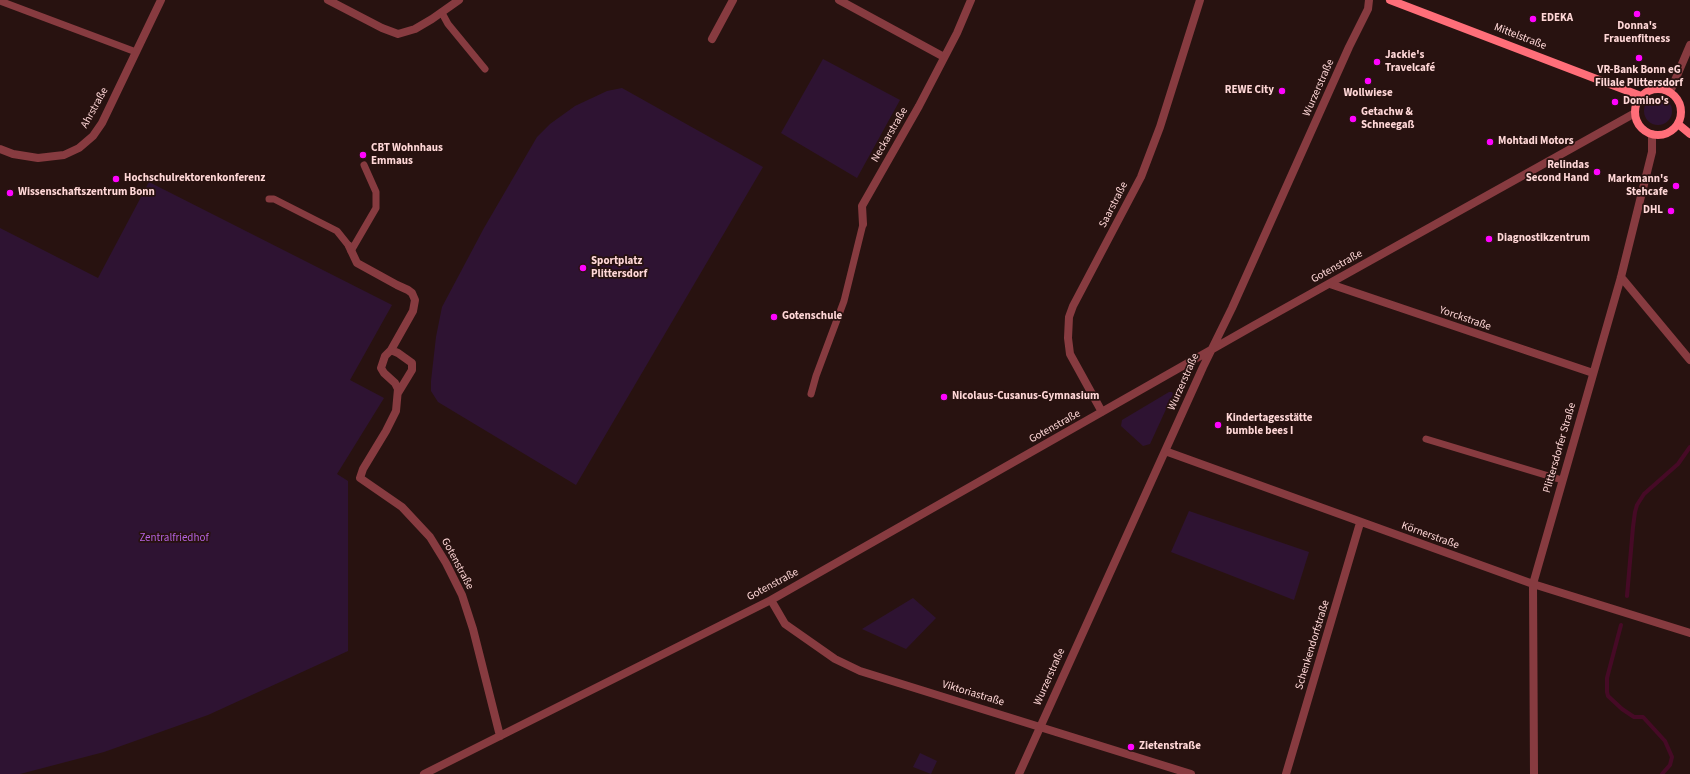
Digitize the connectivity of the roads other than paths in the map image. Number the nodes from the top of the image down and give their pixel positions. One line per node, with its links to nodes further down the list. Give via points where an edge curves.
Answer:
1 (161, 0): 14 (street, Ahrstraße)
2 (328, 0): 11 (street, via 398,34 415,29)
3 (459, 0): 11 (street)
4 (733, 0): 12 (street)
5 (840, 0): 15 (street)
6 (971, 0): 15 (street, Neckarstraße)
7 (1200, 0): 36 (street, Saarstraße, via 1156,139 1141,177 1072,306 1069,317 1070,354)
8 (1369, 0): 31 (street, Wurzerstraße, via 1368,9)
9 (1390, 0): 18 (main road, Mittelstraße)
10 (0, 1): 14 (lane)
11 (442, 13): 16 (lane)
12 (712, 39)
13 (1690, 45): 17 (street)
14 (136, 52): 23 (street, Ahrstraße, via 102,123 93,136 79,148 64,155 38,158)
15 (944, 57): 26 (street, Neckarstraße, via 862,206)
16 (485, 69)
17 (1670, 92): 18 (main road, via 1655,88); 20 (main road, via 1680,103 1681,118)
18 (1641, 96): 19 (main road, via 1637,101)
19 (1635, 113): 21 (main road, via 1640,126); 29 (street, Gotenstraße)
20 (1678, 124): 21 (main road, via 1667,134); 22 (main road)
21 (1652, 134): 28 (street, Plittersdorfer Straße, via 1652,152)
22 (1690, 134)
23 (0, 149)
24 (364, 166): 27 (lane, via 376,192 376,208)
25 (269, 199): 27 (lane, via 274,199 337,231)
26 (863, 224): 35 (lane, via 844,302)
27 (350, 249): 30 (street, via 357,263 408,290 414,296 413,311)
28 (1621, 278): 32 (street); 33 (street, Plittersdorfer Straße)
29 (1330, 284): 31 (street, Gotenstraße); 33 (street, Yorckstraße)
30 (391, 350): 34 (street, via 385,356 381,368 395,383); 34 (street, Gotenstraße, via 412,363 412,370)
31 (1211, 350): 36 (street, Gotenstraße); 38 (street, Wurzerstraße)
32 (1690, 360)
33 (1593, 373): 39 (street, Plittersdorfer Straße)
34 (398, 392): 45 (street, Gotenstraße, via 393,419 360,478 402,507 430,537 446,563 462,595 473,629)
35 (811, 394)
36 (1102, 412): 42 (street, Gotenstraße)
37 (1426, 439): 39 (lane)
38 (1165, 451): 40 (street, Körnerstraße); 44 (street, Wurzerstraße)
39 (1562, 480): 41 (street, Plittersdorfer Straße)
40 (1360, 522): 41 (street, Körnerstraße); 49 (street, Schenkendorfstraße)
41 (1533, 584): 43 (street, Körnerstraße); 50 (street, Plittersdorfer Straße)
42 (771, 600): 44 (street, Viktoriastraße, via 785,624 835,658 860,671); 45 (street, Gotenstraße)
43 (1690, 633)
44 (1040, 726): 47 (street, Wurzerstraße); 48 (street, Viktoriastraße)
45 (500, 736): 46 (street, Gotenstraße)
46 (424, 774)
47 (1019, 774)
48 (1191, 774)
49 (1286, 774)
50 (1534, 774)

